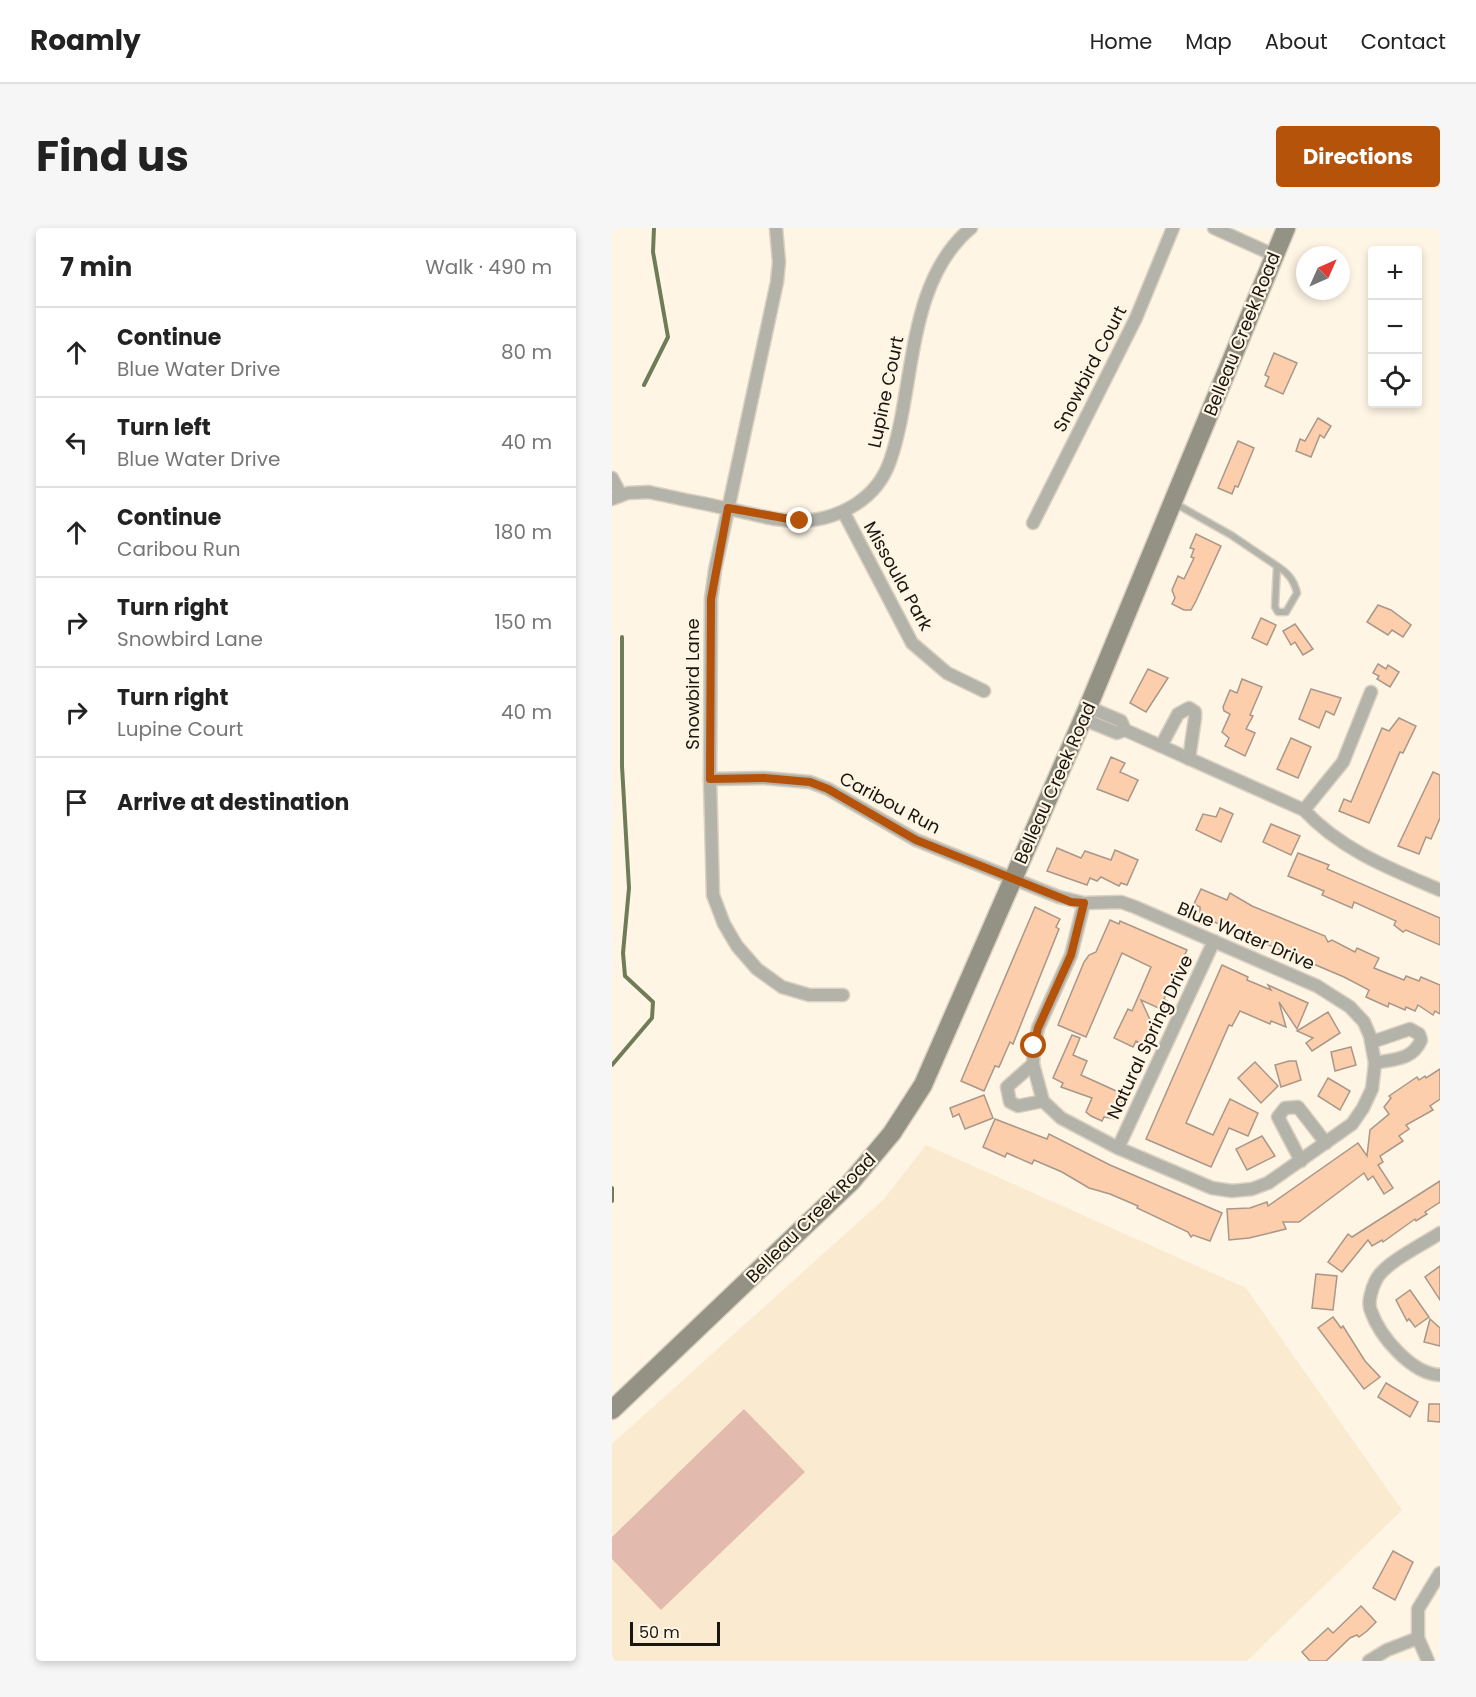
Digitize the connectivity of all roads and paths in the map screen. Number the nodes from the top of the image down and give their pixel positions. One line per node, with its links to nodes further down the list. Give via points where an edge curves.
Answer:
1 (776, 228): 10 (street, Snowbird Lane, via 777,282)
2 (972, 228): 11 (street, Lupine Court, via 948,254 920,316 890,462 865,498)
3 (1173, 228): 12 (street, Snowbird Court, via 1136,318)
4 (1214, 228): 6 (street)
5 (1286, 228): 6 (main road, Belleau Creek Road)
6 (1274, 255): 9 (main road, Belleau Creek Road)
7 (612, 478): 8 (street, Lupine Court)
8 (616, 497): 10 (street, Lupine Court, via 649,492)
9 (1173, 502): 13 (lane); 16 (main road, Belleau Creek Road)
10 (728, 508): 11 (street, Lupine Court, via 800,521); 19 (street, Snowbird Lane, via 711,599)
11 (844, 513): 14 (street, Missoula Park, via 912,643 947,673)
12 (1033, 523)
13 (1277, 566): 13 (lane, via 1295,584 1297,593 1286,612 1278,612 1275,607)
14 (984, 692)
15 (1371, 692): 20 (street, via 1343,762)
16 (1086, 713): 17 (street, via 1121,721 1125,730); 21 (main road, Belleau Creek Road)
17 (1161, 746): 18 (street); 18 (street, via 1178,714 1189,708 1196,718)
18 (1189, 759): 20 (street)
19 (710, 779): 21 (street, Caribou Run, via 810,782 916,840); 25 (street, Snowbird Lane, via 714,895 737,946 757,969 782,987 809,995)
20 (1304, 810): 22 (street, via 1320,828 1363,855)
21 (1013, 876): 23 (street, Blue Water Drive, via 1071,902); 35 (main road, Belleau Creek Road, via 942,1047 923,1085 872,1160)
22 (1440, 889)
23 (1084, 903): 24 (street, Blue Water Drive, via 1121,902); 28 (street, via 1071,955 1038,1028)
24 (1214, 941): 26 (street, Blue Water Drive, via 1334,994 1364,1022); 31 (street, Natural Spring Drive)
25 (843, 995)
26 (1371, 1042): 27 (street, Blue Water Drive); 27 (street, via 1410,1029 1421,1040 1407,1057)
27 (1375, 1063): 30 (street, Blue Water Drive, via 1372,1089 1363,1108 1352,1124)
28 (1033, 1064): 29 (street); 29 (street, via 1007,1087 1006,1094 1018,1106)
29 (1043, 1101): 31 (street, Blue Water Drive, via 1061,1118)
30 (1326, 1143): 32 (street, Blue Water Drive); 32 (street, via 1298,1107 1285,1108 1278,1117)
31 (1118, 1148): 32 (street, Blue Water Drive, via 1212,1188 1232,1191 1268,1183)
32 (1300, 1161)
33 (1440, 1233): 34 (street, via 1376,1278 1370,1299 1370,1310 1399,1353 1416,1368)
34 (1440, 1375)
35 (612, 1410)
36 (1440, 1573): 37 (street, via 1418,1609)
37 (1418, 1638): 38 (street); 39 (street)
38 (1369, 1661)
39 (1428, 1661)

